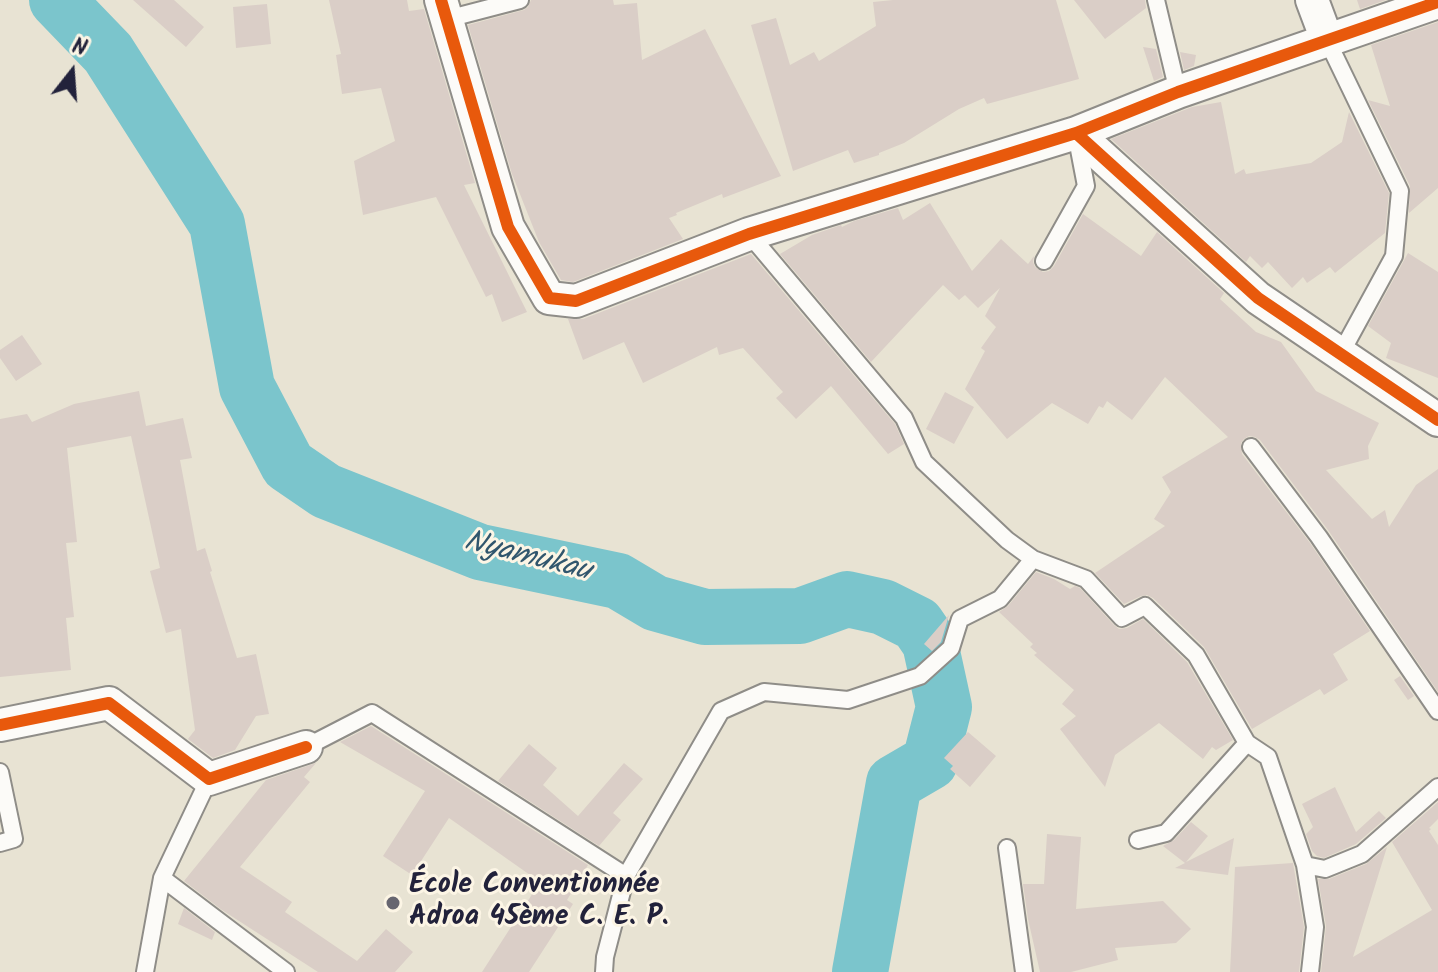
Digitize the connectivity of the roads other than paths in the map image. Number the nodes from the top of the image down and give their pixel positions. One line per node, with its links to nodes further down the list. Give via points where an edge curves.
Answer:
1 (520, 0): 5 (lane)
2 (1156, 0): 7 (lane)
3 (1312, 0): 6 (street)
4 (1438, 2): 6 (street)
5 (444, 9): 9 (street, via 508,227 549,298 576,301)
6 (1327, 40): 7 (street); 11 (lane, via 1400,191 1394,256)
7 (1178, 92): 8 (street)
8 (1076, 133): 9 (street); 10 (lane, via 1086,186); 11 (street, via 1258,298)
9 (749, 234): 14 (lane, via 904,418 924,462)
10 (1044, 261)
11 (1341, 353): 12 (street)
12 (1438, 420)
13 (1251, 447): 15 (lane)
14 (1033, 559): 17 (lane, via 1086,579 1122,618 1145,606 1196,655); 26 (lane, via 1000,599 960,619 951,648 920,676 848,700 764,692 721,711)
15 (1438, 711)
16 (0, 725): 20 (street, via 109,703)
17 (1247, 743): 22 (lane, via 1166,833); 25 (lane, via 1268,757)
18 (306, 747): 20 (street); 26 (lane, via 372,713)
19 (0, 772): 23 (lane, via 14,839)
20 (209, 779): 27 (lane)
21 (1438, 787): 25 (lane, via 1362,854 1325,869)
22 (1138, 840)
23 (0, 843)
24 (1007, 848): 31 (lane)
25 (1305, 865): 32 (lane, via 1315,927)
26 (626, 876): 30 (lane)
27 (162, 878): 28 (lane); 29 (lane)
28 (145, 972)
29 (286, 972)
30 (604, 972)
31 (1024, 972)
32 (1310, 972)

